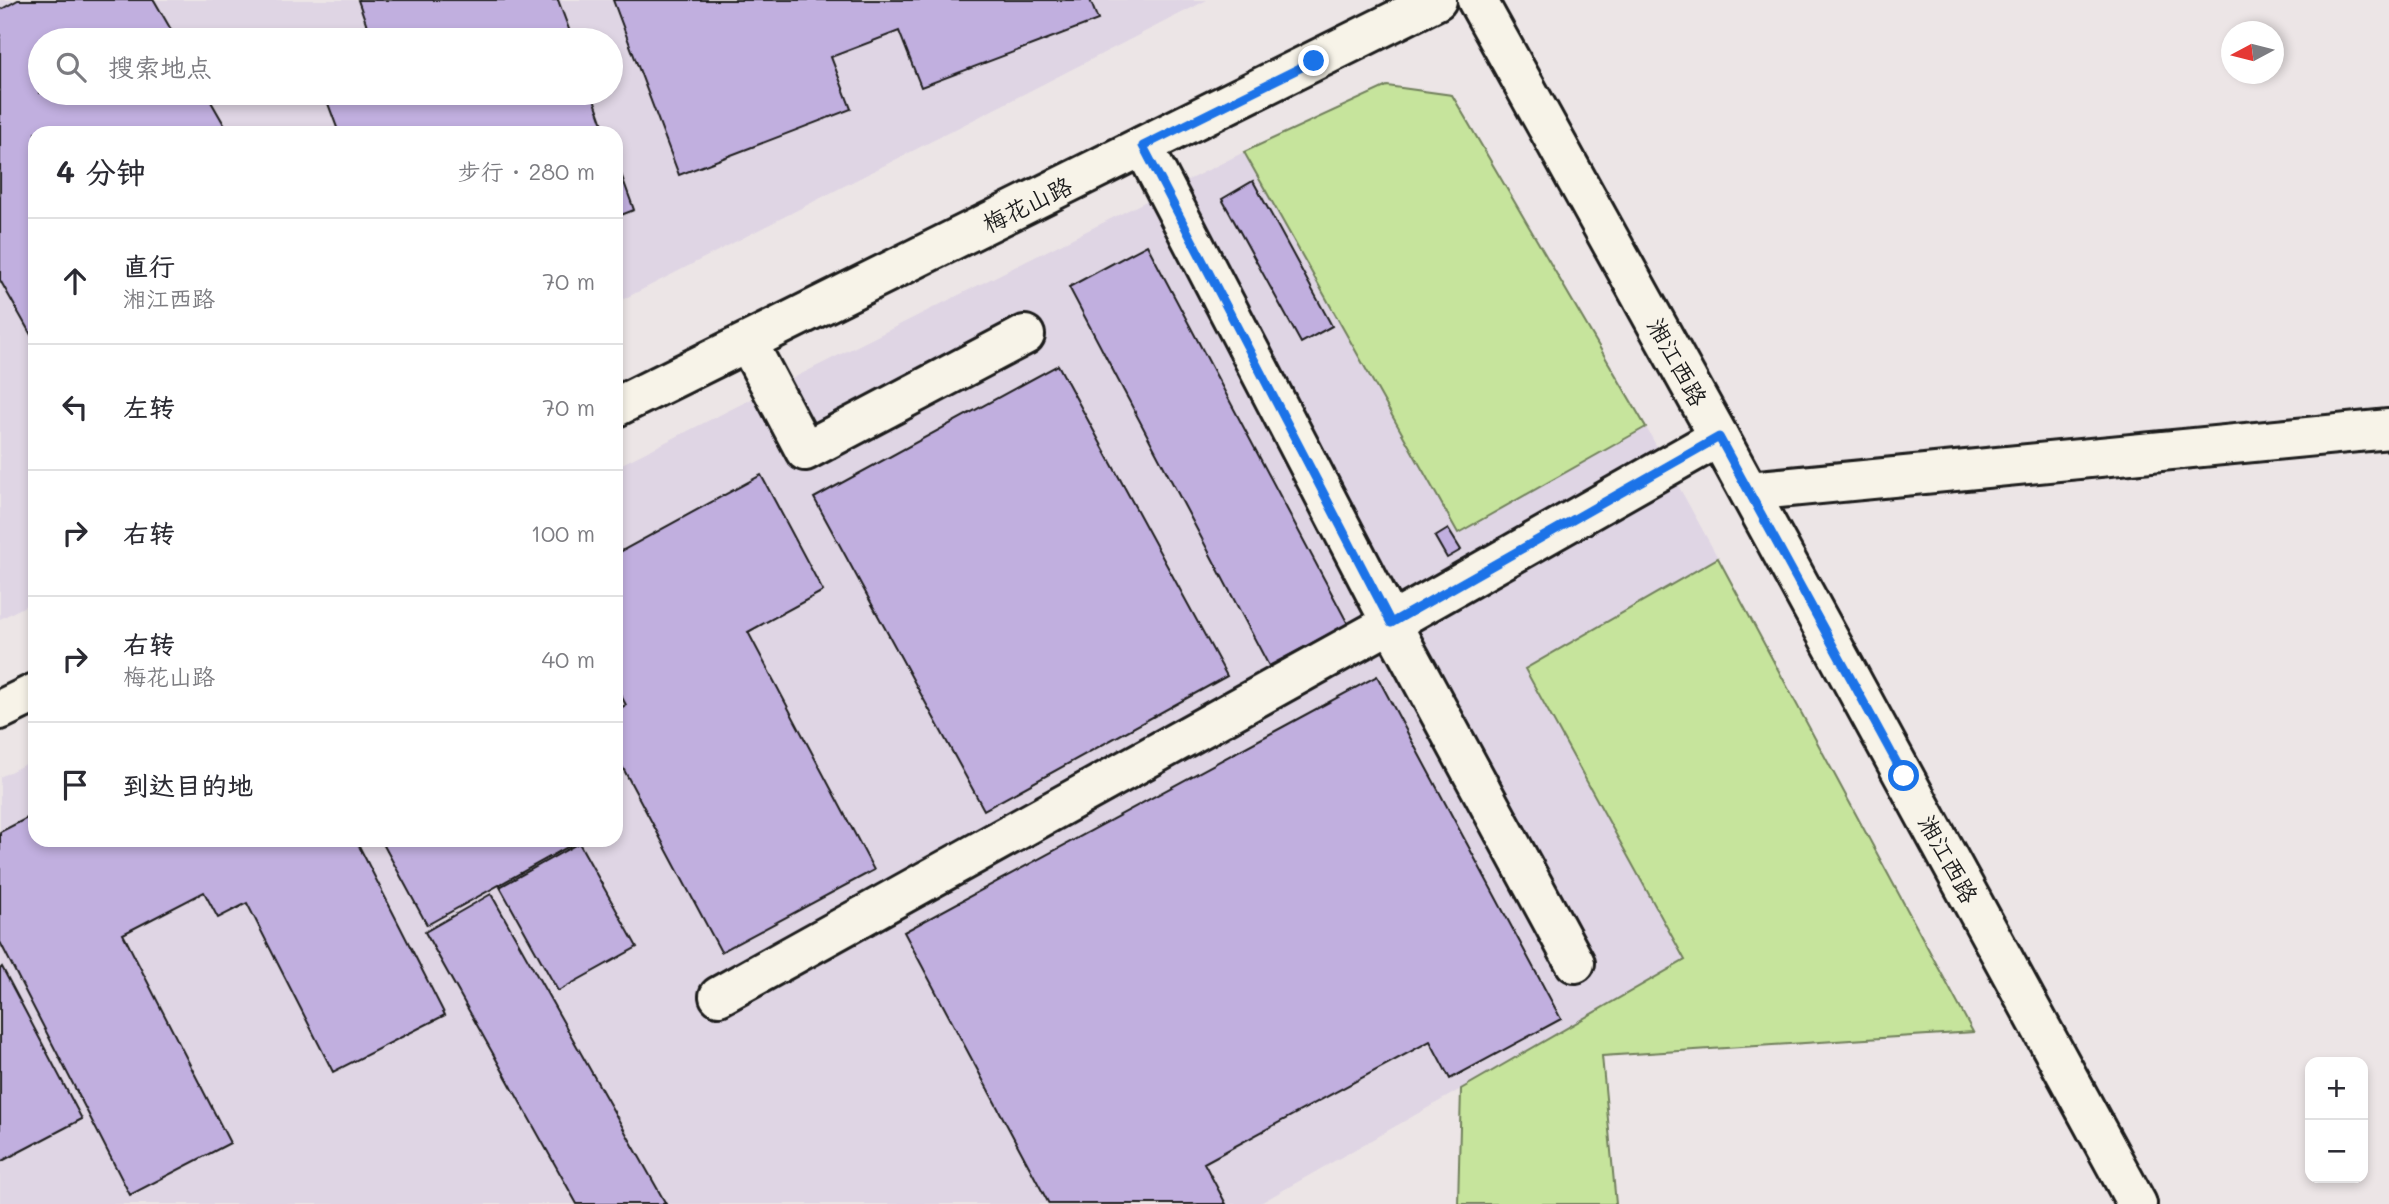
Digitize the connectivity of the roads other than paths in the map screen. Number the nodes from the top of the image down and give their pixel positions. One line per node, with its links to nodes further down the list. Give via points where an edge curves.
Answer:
1 (1437, 0): 3 (street, 梅花山路)
2 (1477, 0): 8 (street, 湘江西路)
3 (1143, 146): 5 (street, 梅花山路); 10 (street)
4 (1025, 335): 5 (street, via 806,452)
5 (748, 342): 6 (street, 梅花山路)
6 (623, 404)
7 (2389, 429): 9 (street)
8 (1719, 437): 9 (street, 湘江西路); 10 (street)
9 (1749, 491): 15 (street, 湘江西路)
10 (1391, 623): 13 (street); 14 (street)
11 (28, 696): 12 (street)
12 (0, 710)
13 (1575, 963)
14 (719, 996)
15 (2137, 1204)

